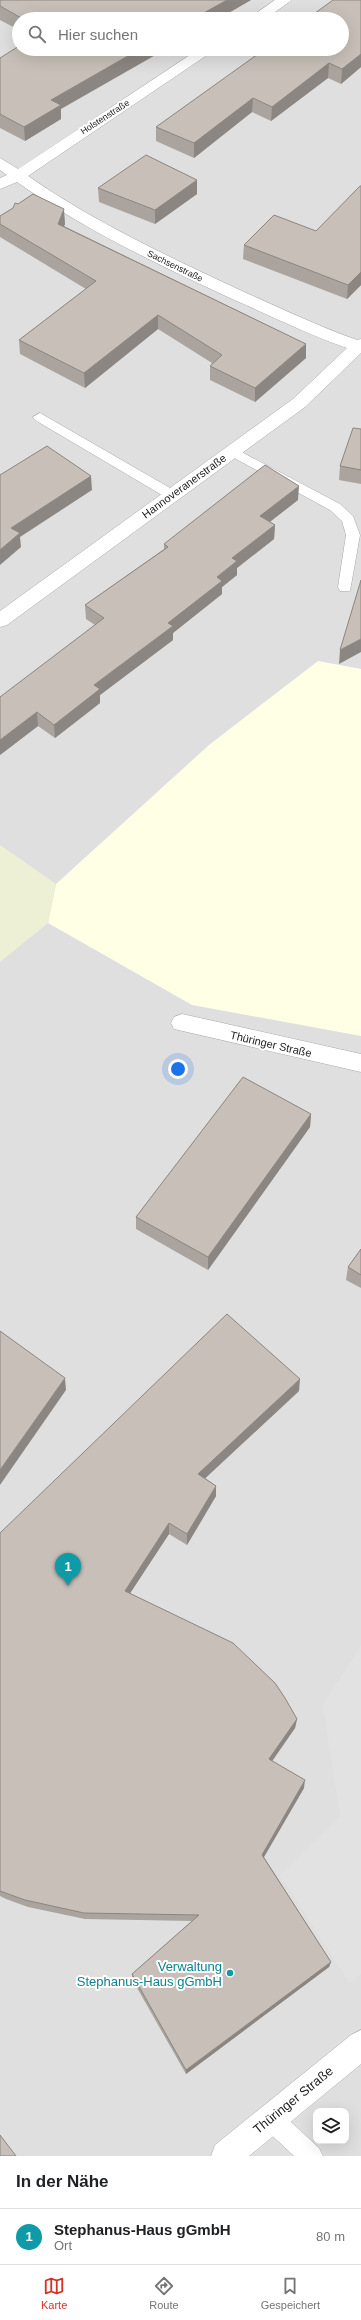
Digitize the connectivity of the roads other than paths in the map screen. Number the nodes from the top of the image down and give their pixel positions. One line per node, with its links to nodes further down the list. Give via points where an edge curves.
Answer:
1 (285, 0): 2 (street)
2 (266, 12)
3 (198, 56): 5 (street, Holstenstraße)
4 (0, 163): 5 (street, Sachsenstraße)
5 (17, 176): 6 (street, Holstenstraße); 7 (street, Sachsenstraße, via 157,258 299,323)
6 (0, 184)
7 (360, 346): 9 (street, Hannoveranerstraße, via 299,403)
8 (40, 417): 10 (lane)
9 (232, 451): 10 (street, Hannoveranerstraße); 11 (lane, via 335,506 348,518 353,535)
10 (172, 495): 12 (street, Hannoveranerstraße)
11 (345, 587)
12 (0, 620)
13 (182, 1023): 14 (street, Thüringer Straße)
14 (361, 1063)
15 (361, 2045): 16 (street, Thüringer Straße)
16 (271, 2119): 17 (street, Thüringer Straße); 18 (lane)
17 (226, 2156)
18 (311, 2156)

